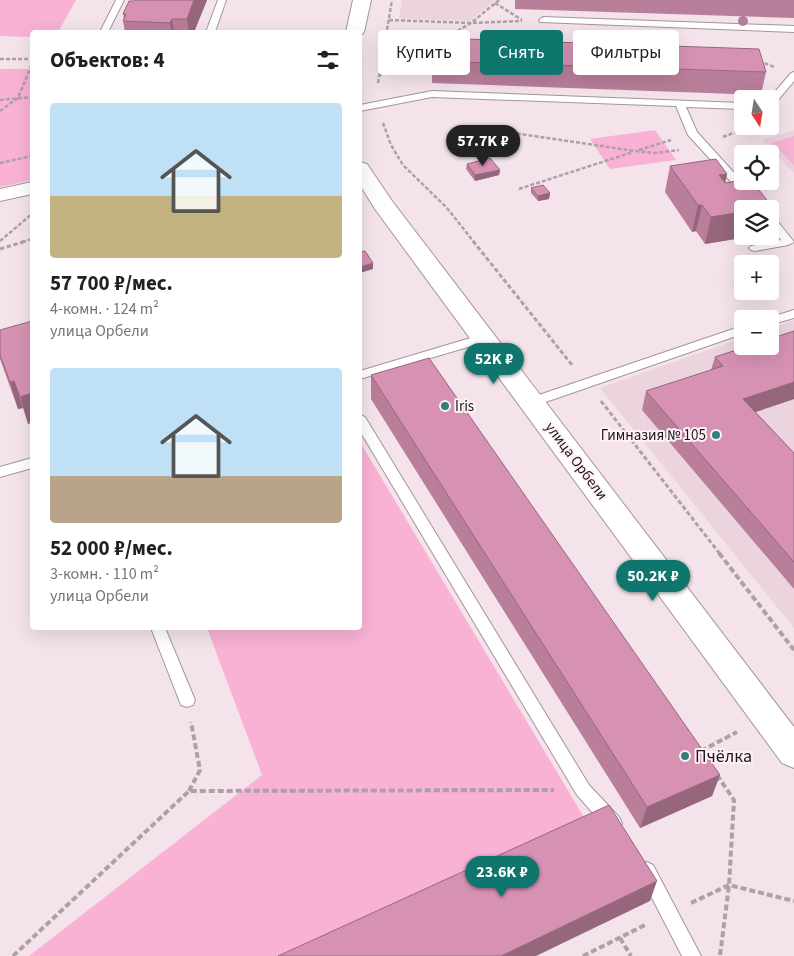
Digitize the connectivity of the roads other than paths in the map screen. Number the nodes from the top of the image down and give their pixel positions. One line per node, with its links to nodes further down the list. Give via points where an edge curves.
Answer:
1 (120, 0): 6 (lane)
2 (222, 0): 7 (lane)
3 (362, 0): 8 (street)
4 (543, 20): 5 (lane)
5 (794, 29)
6 (105, 30)
7 (211, 30)
8 (355, 30)
9 (794, 75): 10 (lane)
10 (779, 93)
11 (679, 103): 12 (lane); 13 (lane, via 432,94); 17 (lane, via 692,133)
12 (734, 106)
13 (362, 108)
14 (362, 171): 25 (street, улица Орбели)
15 (30, 188): 16 (street)
16 (0, 196)
17 (754, 200)
18 (779, 230): 19 (lane, via 788,242)
19 (779, 244)
20 (772, 245): 21 (lane)
21 (755, 248)
22 (794, 314): 23 (lane)
23 (779, 318)
24 (734, 333): 27 (lane)
25 (484, 338): 26 (lane); 27 (street, улица Орбели)
26 (362, 374)
27 (532, 402): 33 (street, улица Орбели)
28 (362, 423): 34 (lane, via 583,790)
29 (30, 464): 30 (lane)
30 (0, 472)
31 (159, 630): 32 (lane)
32 (187, 700)
33 (794, 753)
34 (626, 838)
35 (637, 853): 36 (lane)
36 (692, 956)

